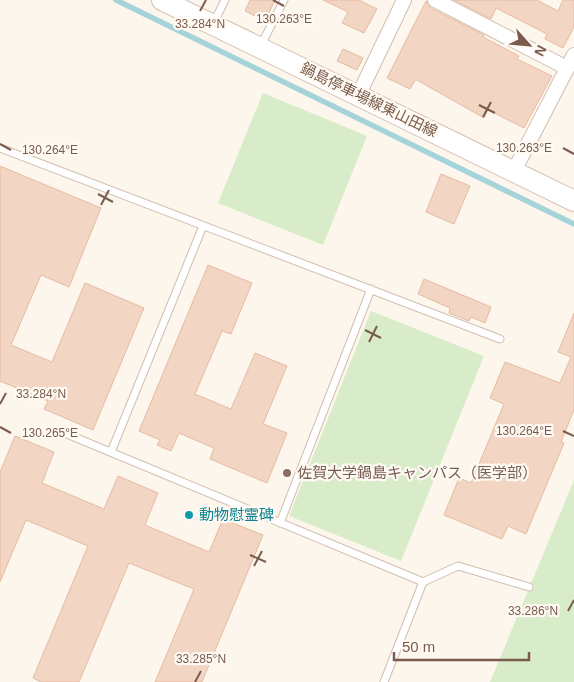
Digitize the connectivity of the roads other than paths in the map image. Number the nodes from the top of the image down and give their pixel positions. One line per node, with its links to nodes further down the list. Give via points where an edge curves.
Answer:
1 (162, 0): 6 (main road, 鍋島停車場線東山田線)
2 (225, 0): 6 (lane)
3 (284, 0): 7 (lane)
4 (404, 0): 10 (street)
5 (435, 0): 9 (street)
6 (213, 24): 7 (main road, 鍋島停車場線東山田線)
7 (260, 47): 10 (main road, 鍋島停車場線東山田線)
8 (574, 55): 9 (street)
9 (567, 68): 12 (street)
10 (359, 94): 12 (main road, 鍋島停車場線東山田線)
11 (0, 148): 14 (lane)
12 (514, 171): 13 (main road, 鍋島停車場線東山田線)
13 (574, 201)
14 (203, 226): 15 (lane); 18 (lane)
15 (370, 289): 16 (lane); 19 (lane)
16 (500, 339)
17 (67, 434): 18 (lane)
18 (111, 452): 19 (lane)
19 (280, 523): 20 (lane)
20 (423, 582): 21 (lane, via 458,566); 22 (lane)
21 (529, 587)
22 (384, 682)

